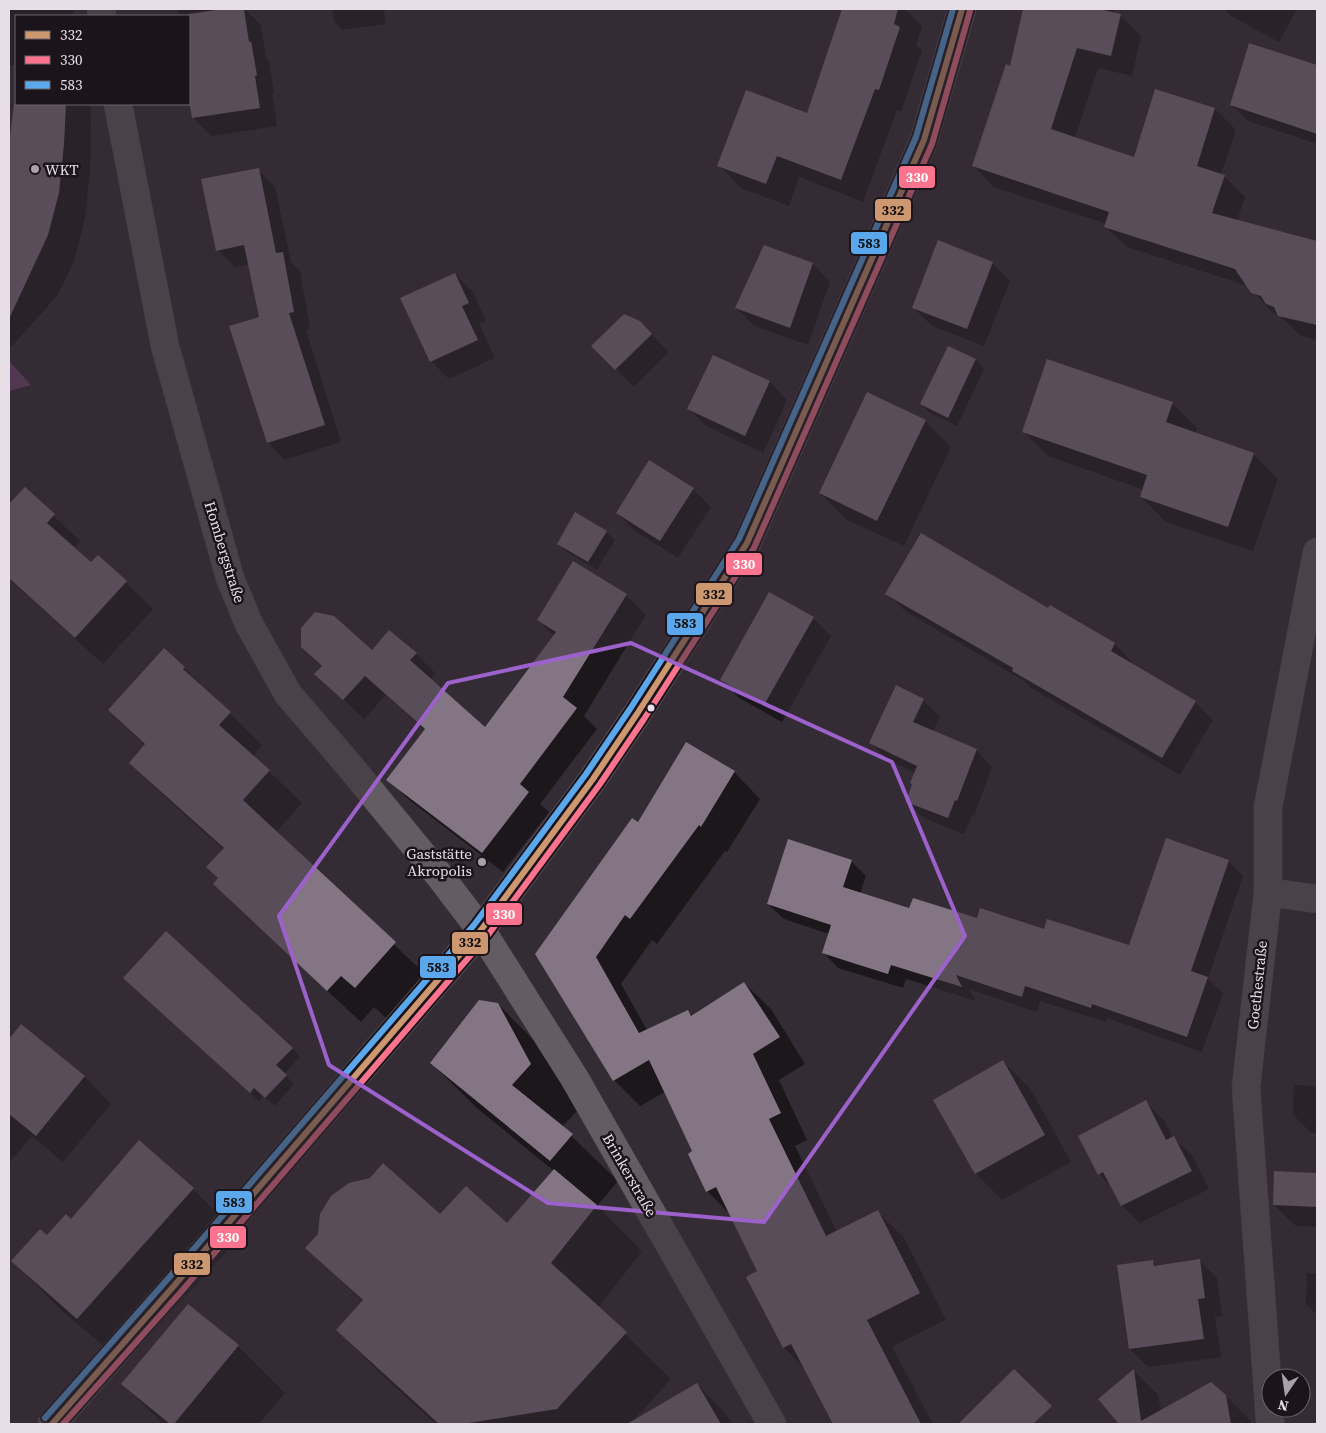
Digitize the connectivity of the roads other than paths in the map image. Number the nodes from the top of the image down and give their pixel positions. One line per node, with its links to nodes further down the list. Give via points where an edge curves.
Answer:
1 (962, 9): 6 (street, via 924,140 747,543 638,714)
2 (118, 105): 6 (street, Hombergstraße, via 165,346 230,578 248,624 288,694 433,867)
3 (1317, 552): 4 (street, Goethestraße, via 1268,807)
4 (1268, 892): 5 (street); 7 (street, Goethestraße, via 1246,1087)
5 (1317, 899)
6 (481, 930): 8 (street); 9 (street, Brinkerstraße, via 575,1079)
7 (1270, 1421)
8 (52, 1424)
9 (772, 1424)

